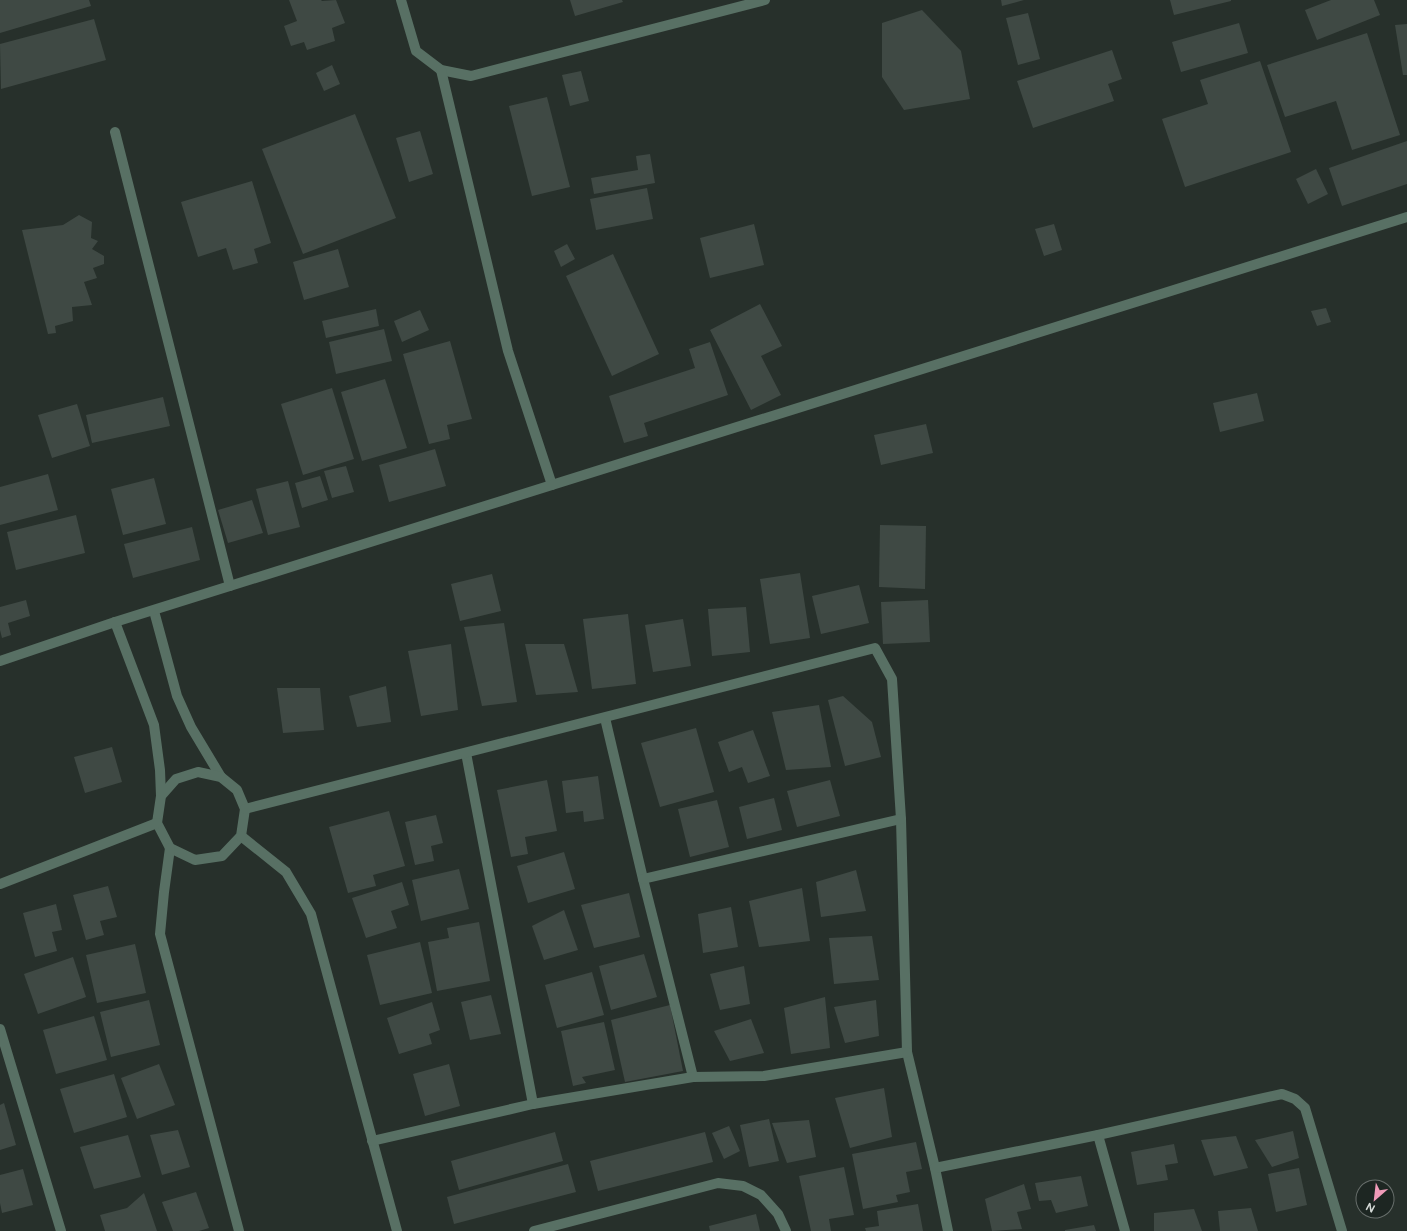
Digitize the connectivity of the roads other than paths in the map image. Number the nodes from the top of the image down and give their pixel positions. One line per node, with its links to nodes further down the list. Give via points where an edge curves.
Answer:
1 (401, 0): 3 (street, via 416,51)
2 (765, 0): 3 (street, via 471,76)
3 (441, 70): 6 (street, via 508,351)
4 (114, 132): 7 (street)
5 (1407, 217): 6 (street)
6 (552, 485): 7 (street)
7 (230, 586): 8 (street)
8 (154, 611): 9 (street); 13 (street, via 177,696 191,727)
9 (115, 622): 10 (street); 14 (street, via 154,725)
10 (0, 661)
11 (605, 718): 12 (street); 16 (street, via 875,648 892,679); 20 (street)
12 (466, 753): 15 (street); 25 (street)
13 (221, 776): 14 (street, via 198,772 191,774 176,779); 15 (street, via 237,790)
14 (161, 796): 17 (street)
15 (245, 809): 18 (street)
16 (901, 820): 20 (street); 23 (street)
17 (157, 823): 19 (street); 21 (street)
18 (241, 836): 19 (street, via 222,856 195,860); 27 (street, via 286,872 311,914)
19 (170, 848): 30 (street, via 160,934)
20 (643, 879): 24 (street)
21 (0, 884)
22 (0, 1029): 29 (street)
23 (907, 1052): 24 (street, via 764,1076); 28 (street)
24 (694, 1077): 25 (street)
25 (533, 1104): 27 (street)
26 (1098, 1135): 28 (street); 35 (street); 36 (street, via 1282,1094 1295,1098 1305,1108)
27 (372, 1141): 31 (street)
28 (935, 1168): 34 (street)
29 (61, 1231)
30 (239, 1231)
31 (397, 1231)
32 (534, 1231): 33 (street, via 718,1183 743,1186 761,1195 778,1214)
33 (786, 1231)
34 (948, 1231)
35 (1126, 1231)
36 (1342, 1231)

